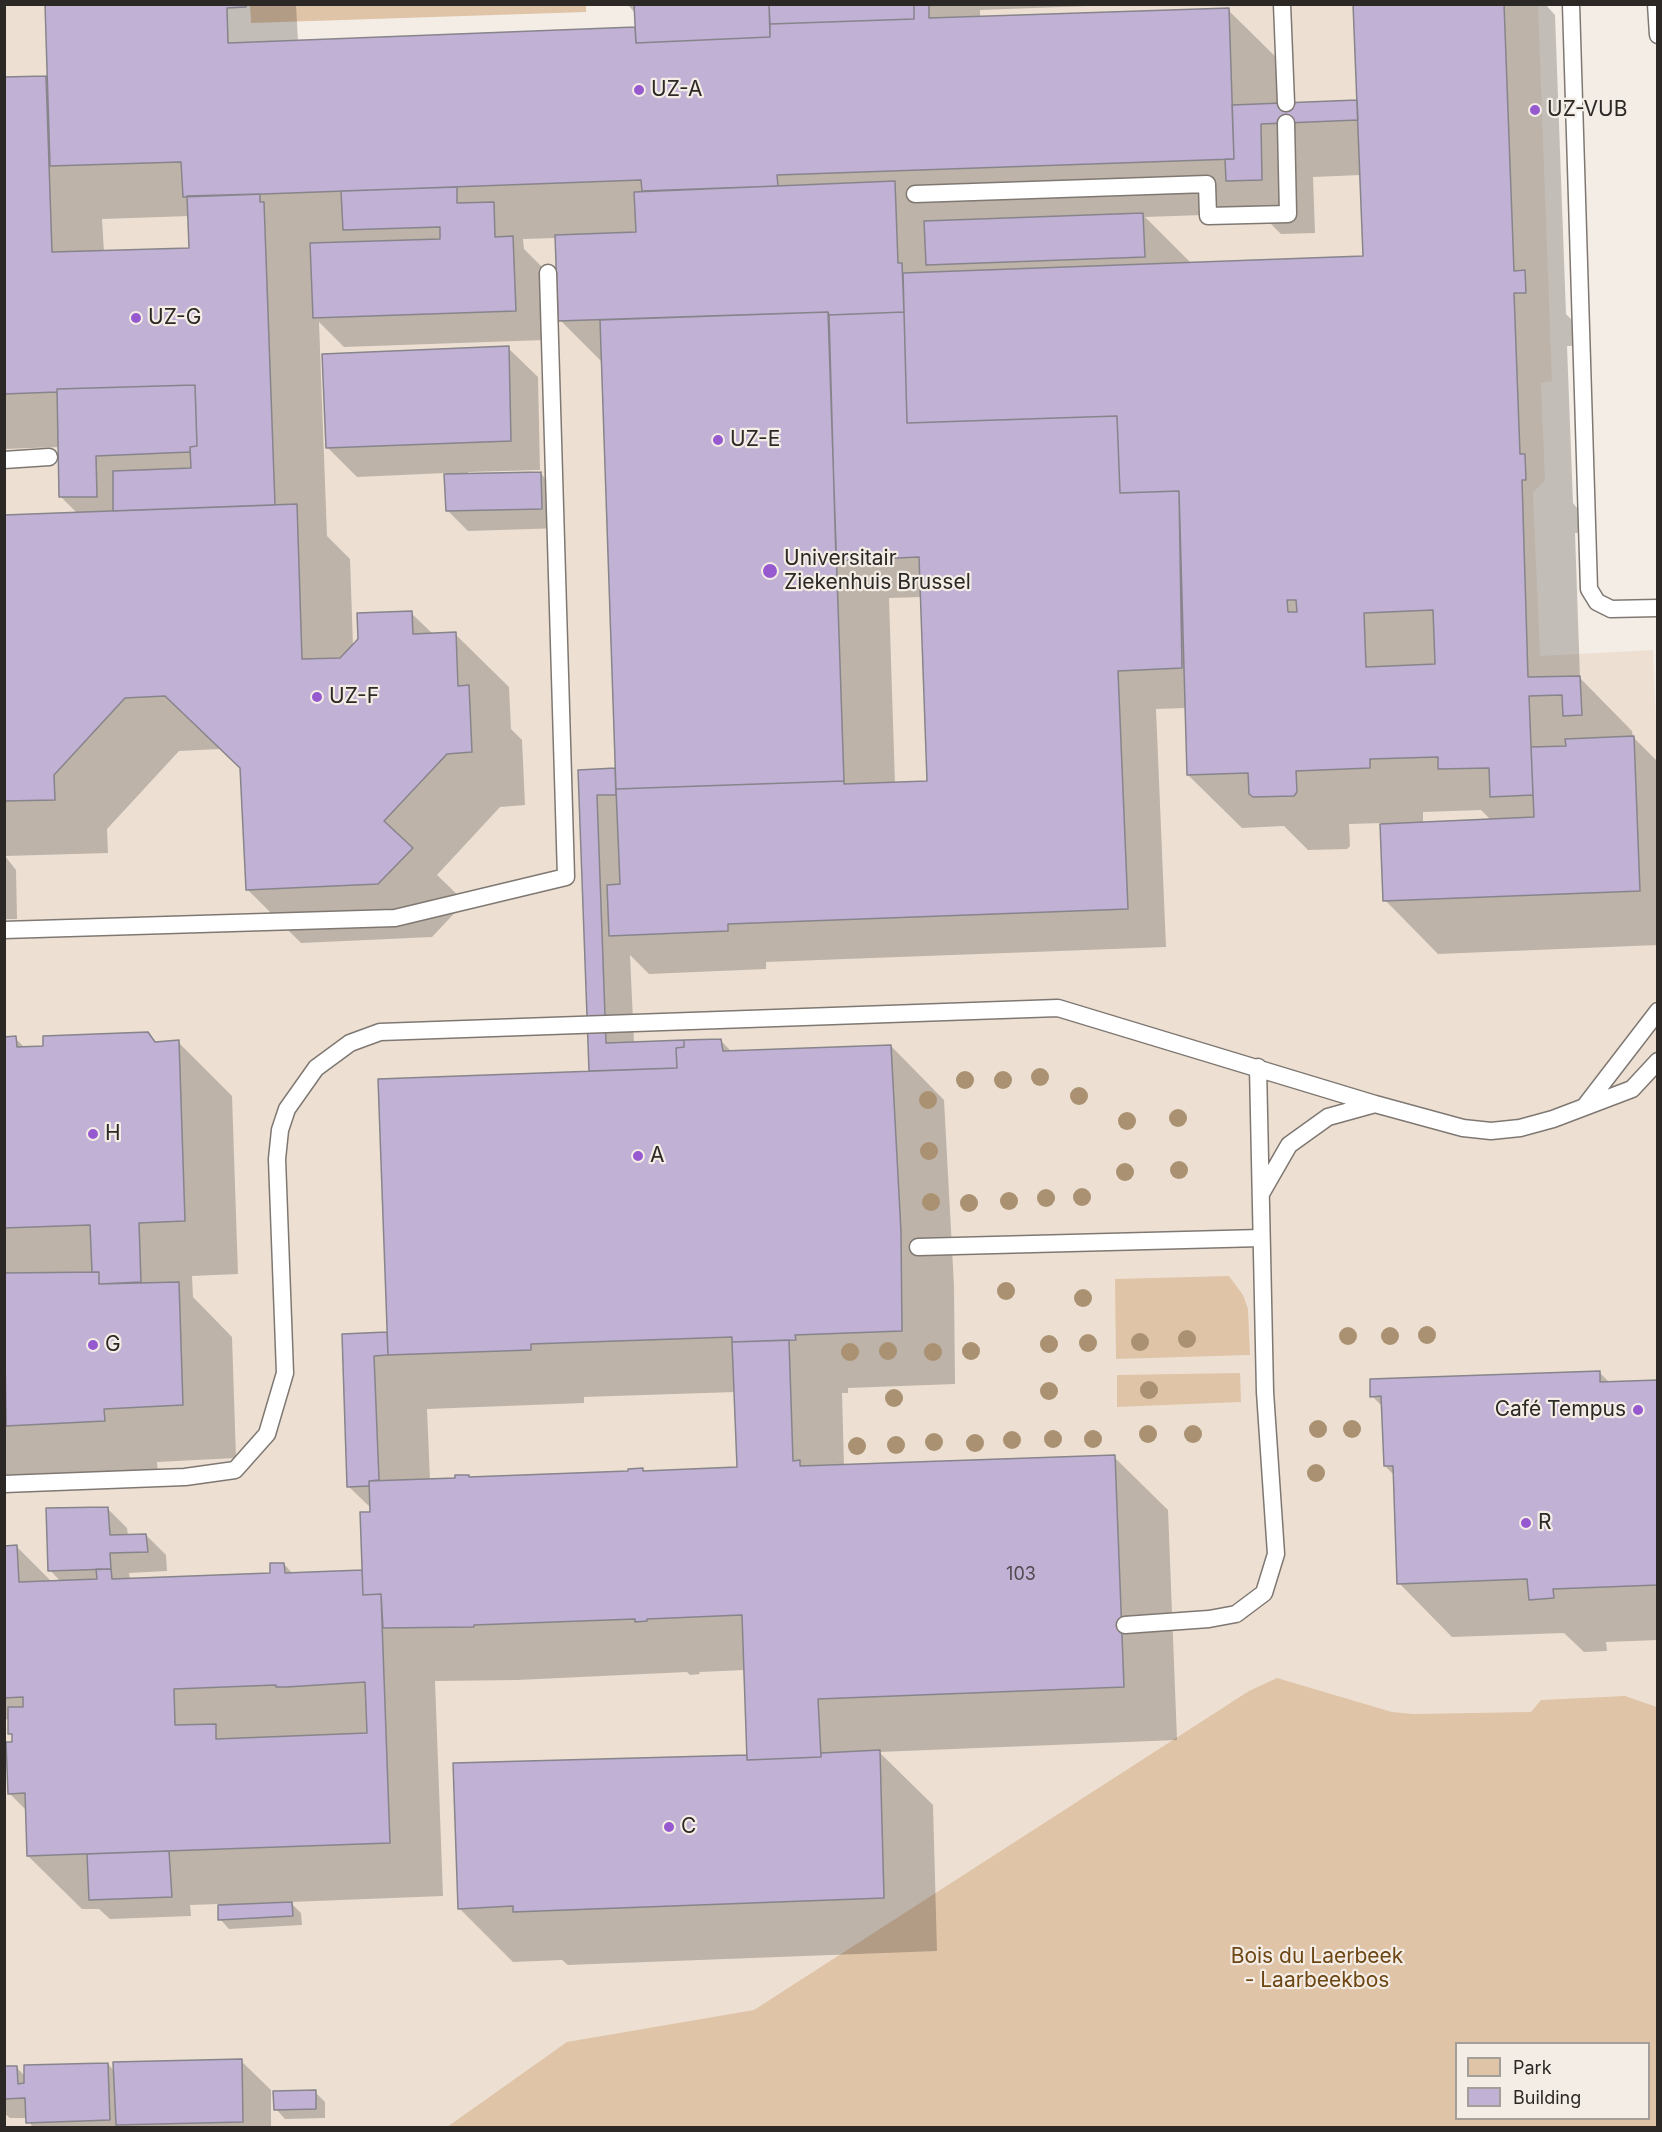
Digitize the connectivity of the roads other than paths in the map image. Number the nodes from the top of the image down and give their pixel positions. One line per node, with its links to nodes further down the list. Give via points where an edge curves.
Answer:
1 (1282, 4): 5 (lane)
2 (1571, 4): 11 (lane, via 1589,589 1597,602 1611,609)
3 (1656, 4): 4 (lane)
4 (1658, 35)
5 (1286, 103)
6 (1286, 123): 7 (lane, via 1287,214 1208,216 1207,184)
7 (915, 194)
8 (548, 273): 12 (lane, via 566,877 395,918)
9 (49, 457): 10 (lane)
10 (4, 460)
11 (1658, 608)
12 (4, 930)
13 (1658, 1011): 17 (lane)
14 (1658, 1061): 17 (lane, via 1632,1089)
15 (1258, 1067): 16 (lane); 18 (lane); 21 (lane, via 1058,1008 396,1029 364,1036 331,1056 306,1079 280,1130 277,1159 285,1373 267,1434 235,1470 185,1477)
16 (1375, 1104): 17 (lane, via 1463,1128 1491,1131 1531,1125); 18 (lane, via 1328,1117 1289,1145)
17 (1585, 1106)
18 (1262, 1193): 19 (lane)
19 (1261, 1238): 20 (lane); 22 (lane, via 1265,1392 1276,1554 1264,1593 1236,1614)
20 (918, 1247)
21 (4, 1484)
22 (1125, 1625)

